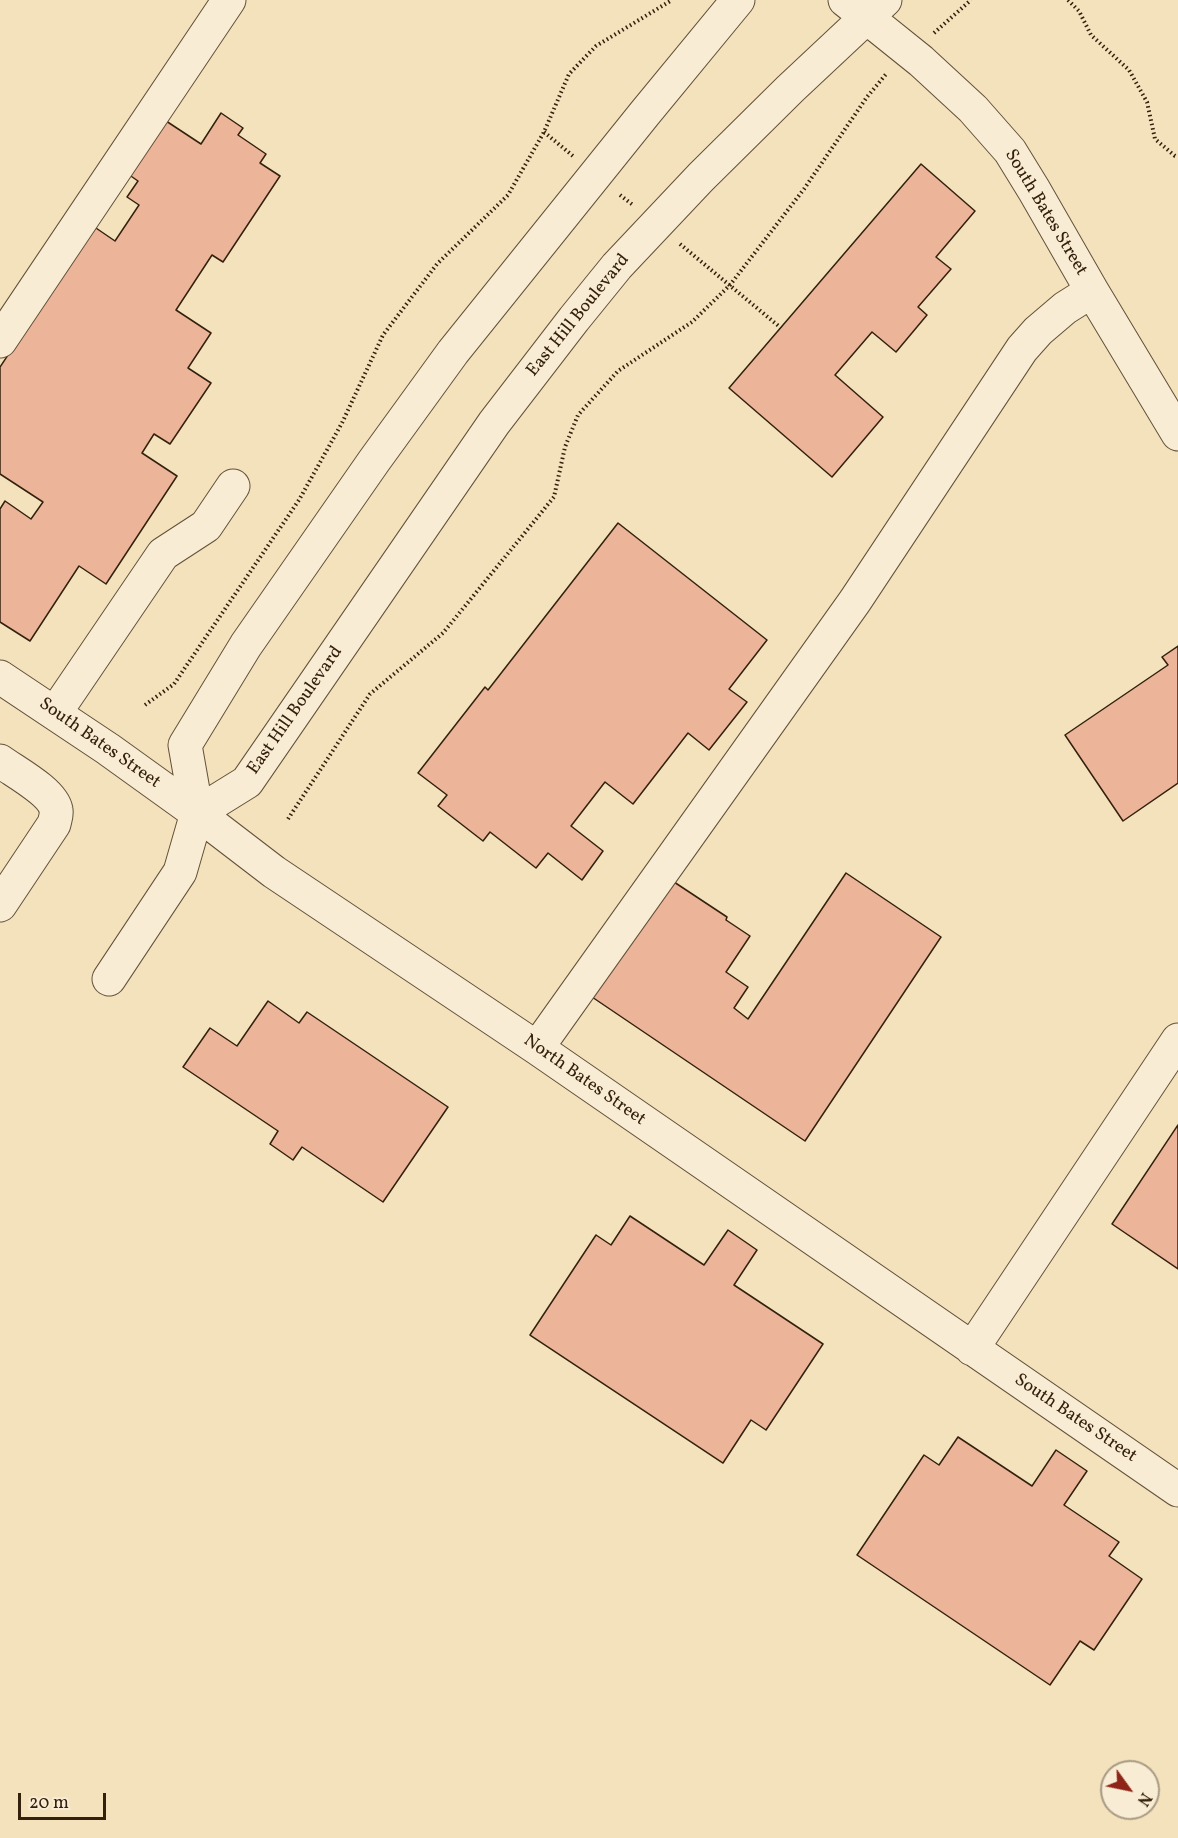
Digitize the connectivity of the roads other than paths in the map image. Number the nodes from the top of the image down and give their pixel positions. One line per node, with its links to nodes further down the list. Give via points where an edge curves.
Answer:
1 (229, 0): 5 (street)
2 (738, 0): 11 (street, via 453,352 246,645 185,745)
3 (865, 6): 4 (street, South Bates Street, via 973,109 1010,152); 11 (street, East Hill Boulevard, via 617,266 494,423 247,782)
4 (1092, 291): 6 (street, South Bates Street); 15 (street, via 1065,308 1022,349 855,601)
5 (0, 341)
6 (1176, 426)
7 (232, 486): 9 (street, via 206,526 163,554)
8 (0, 677): 9 (street, South Bates Street)
9 (55, 713): 11 (street, South Bates Street)
10 (0, 761): 12 (street, via 43,791 54,802 57,812 54,824)
11 (197, 813): 13 (street, via 180,872); 15 (street, North Bates Street, via 274,872)
12 (0, 905)
13 (109, 979)
14 (1178, 1040): 16 (street)
15 (537, 1048): 16 (street, North Bates Street)
16 (972, 1349): 17 (street, South Bates Street)
17 (1178, 1490)

